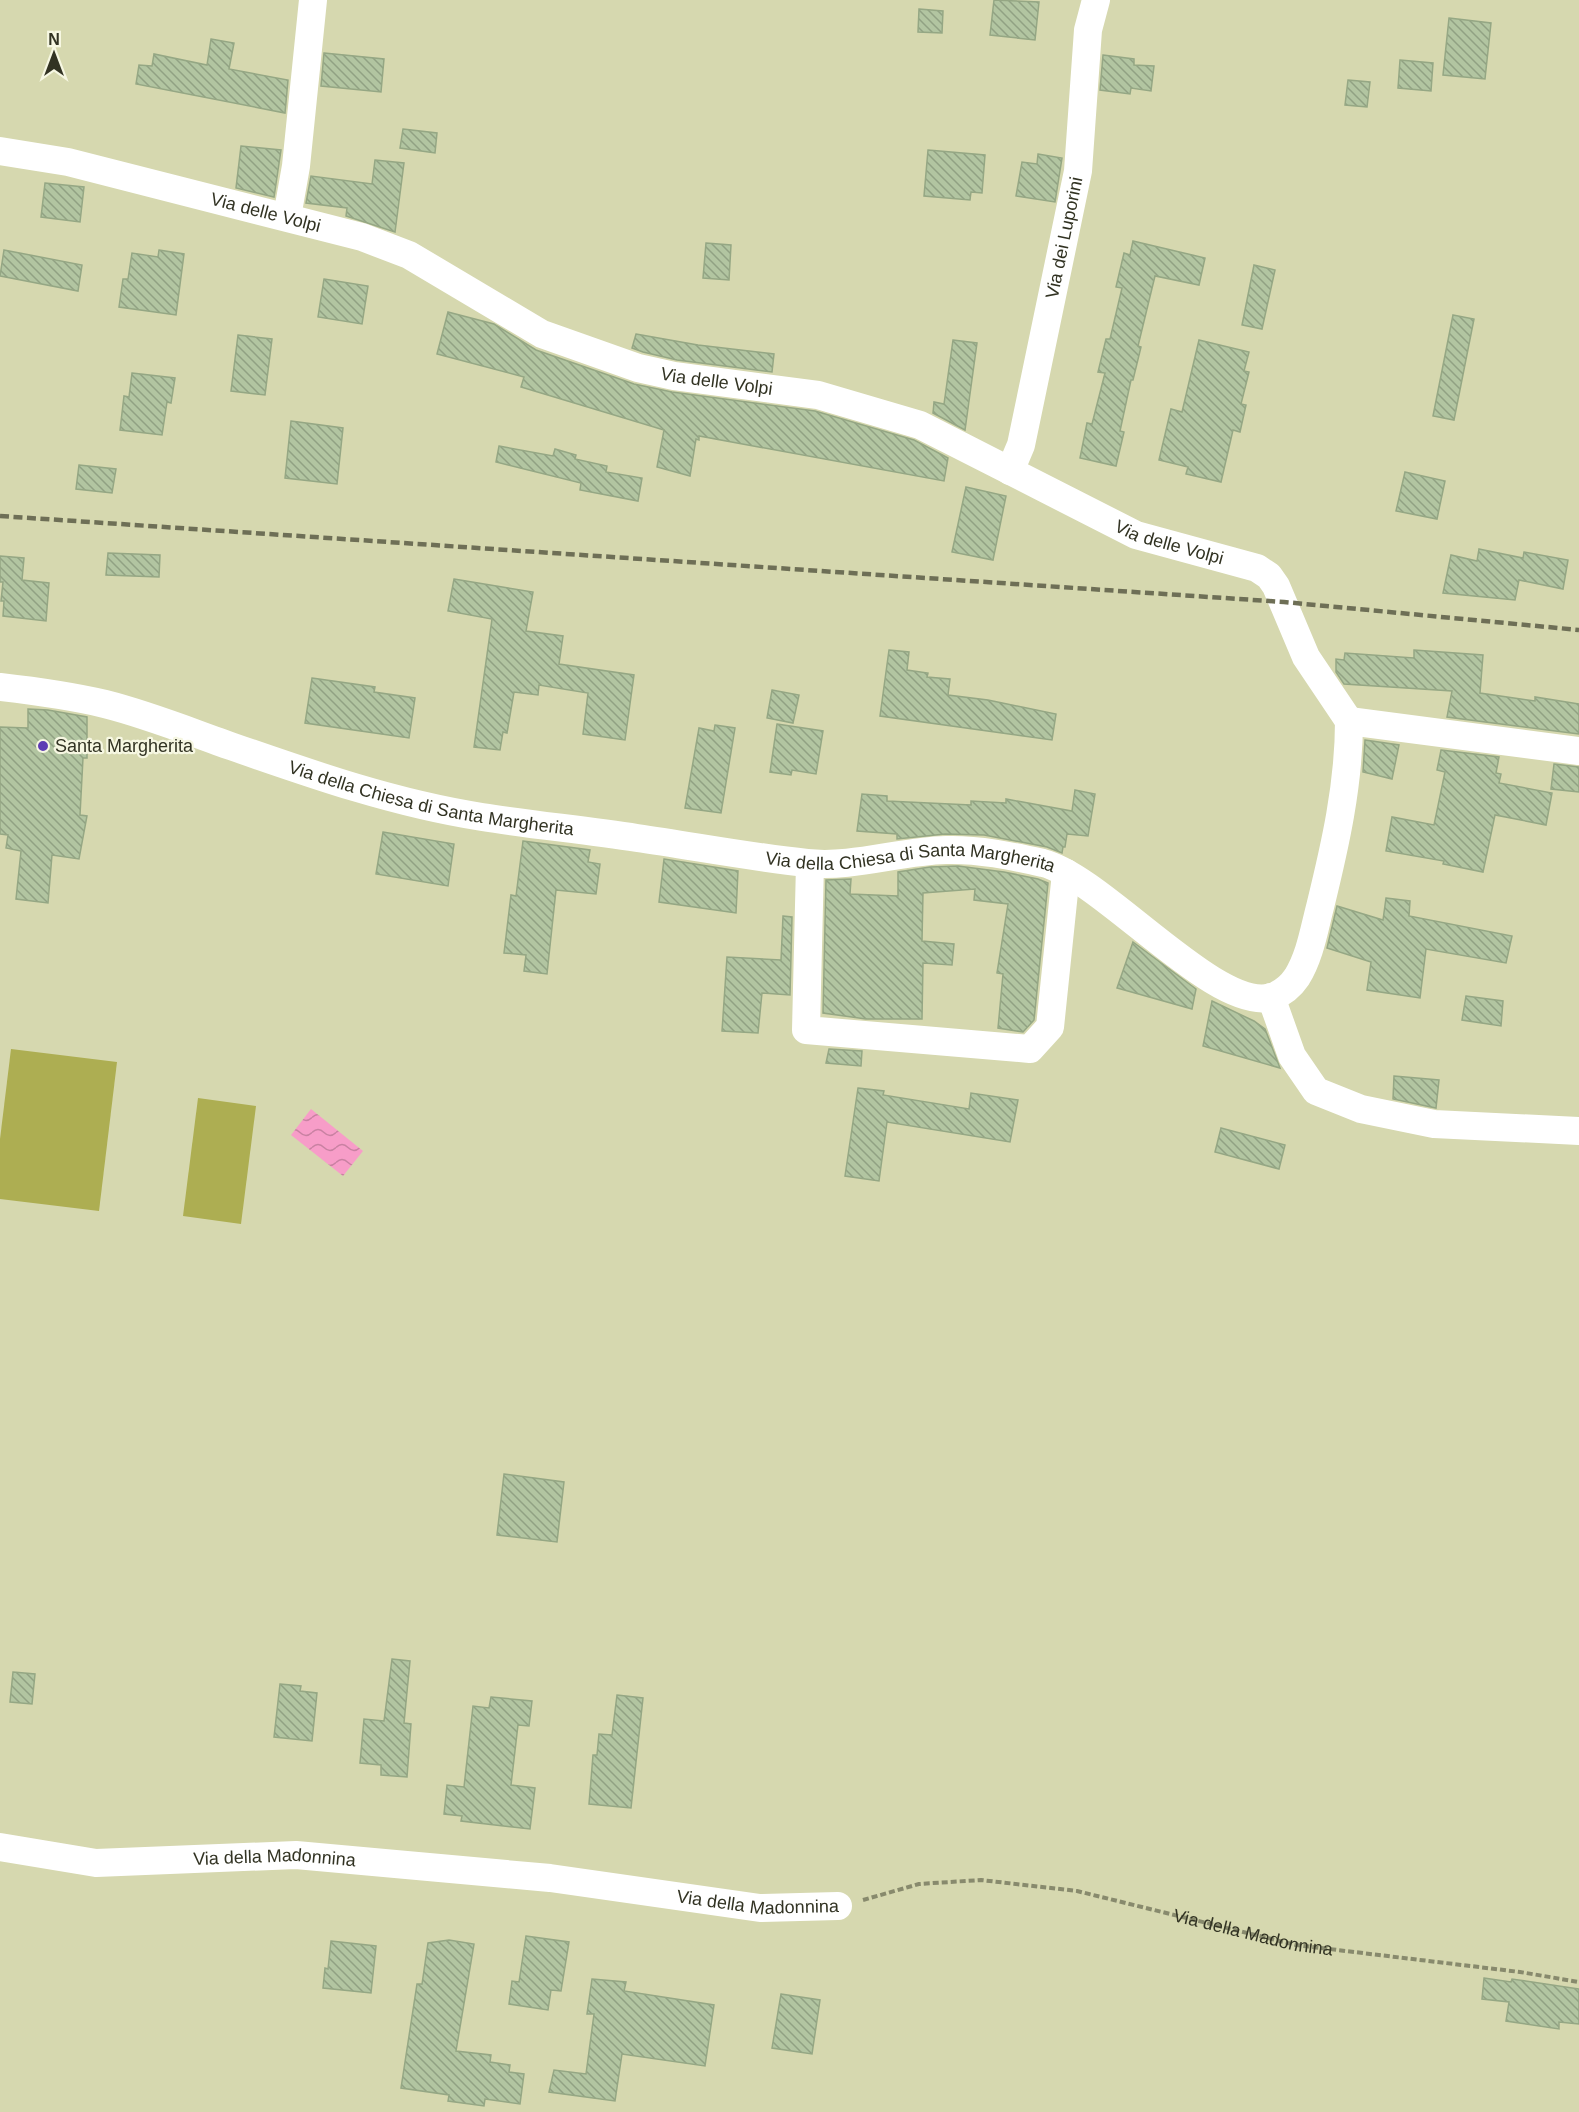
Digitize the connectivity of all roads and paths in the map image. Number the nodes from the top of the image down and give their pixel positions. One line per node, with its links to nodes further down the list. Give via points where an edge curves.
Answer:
1 (313, 0): 4 (street)
2 (1096, 0): 5 (street, Via dei Luporini, via 1088,30 1078,171 1021,444)
3 (0, 151): 4 (street, Via delle Volpi, via 68,162)
4 (287, 217): 5 (street, Via delle Volpi, via 362,237 409,255 542,334 674,376 818,395 920,425)
5 (1010, 471): 7 (street, Via delle Volpi, via 1136,535 1243,563 1269,576 1306,657)
6 (0, 687): 9 (street, Via della Chiesa di Santa Margherita, via 42,692 140,714 336,783 422,807)
7 (1349, 721): 8 (street); 11 (street, via 1349,754 1338,837 1310,948 1298,976 1287,989)
8 (1579, 751)
9 (810, 864): 10 (street, Via della Chiesa di Santa Margherita, via 946,850 1012,856 1056,866); 10 (street, via 806,1030 1030,1049 1050,1027)
10 (1066, 873): 11 (street, Via della Chiesa di Santa Margherita, via 1203,974 1238,994 1256,999)
11 (1271, 997): 12 (street, via 1292,1056 1316,1090 1360,1109 1434,1124)
12 (1579, 1131)
13 (0, 1847): 14 (street, Via della Madonnina, via 96,1863 296,1855 550,1878 760,1908)
14 (838, 1906): 15 (path, Via della Madonnina, via 919,1884 981,1880 1077,1890 1296,1944)
15 (1579, 1982)

